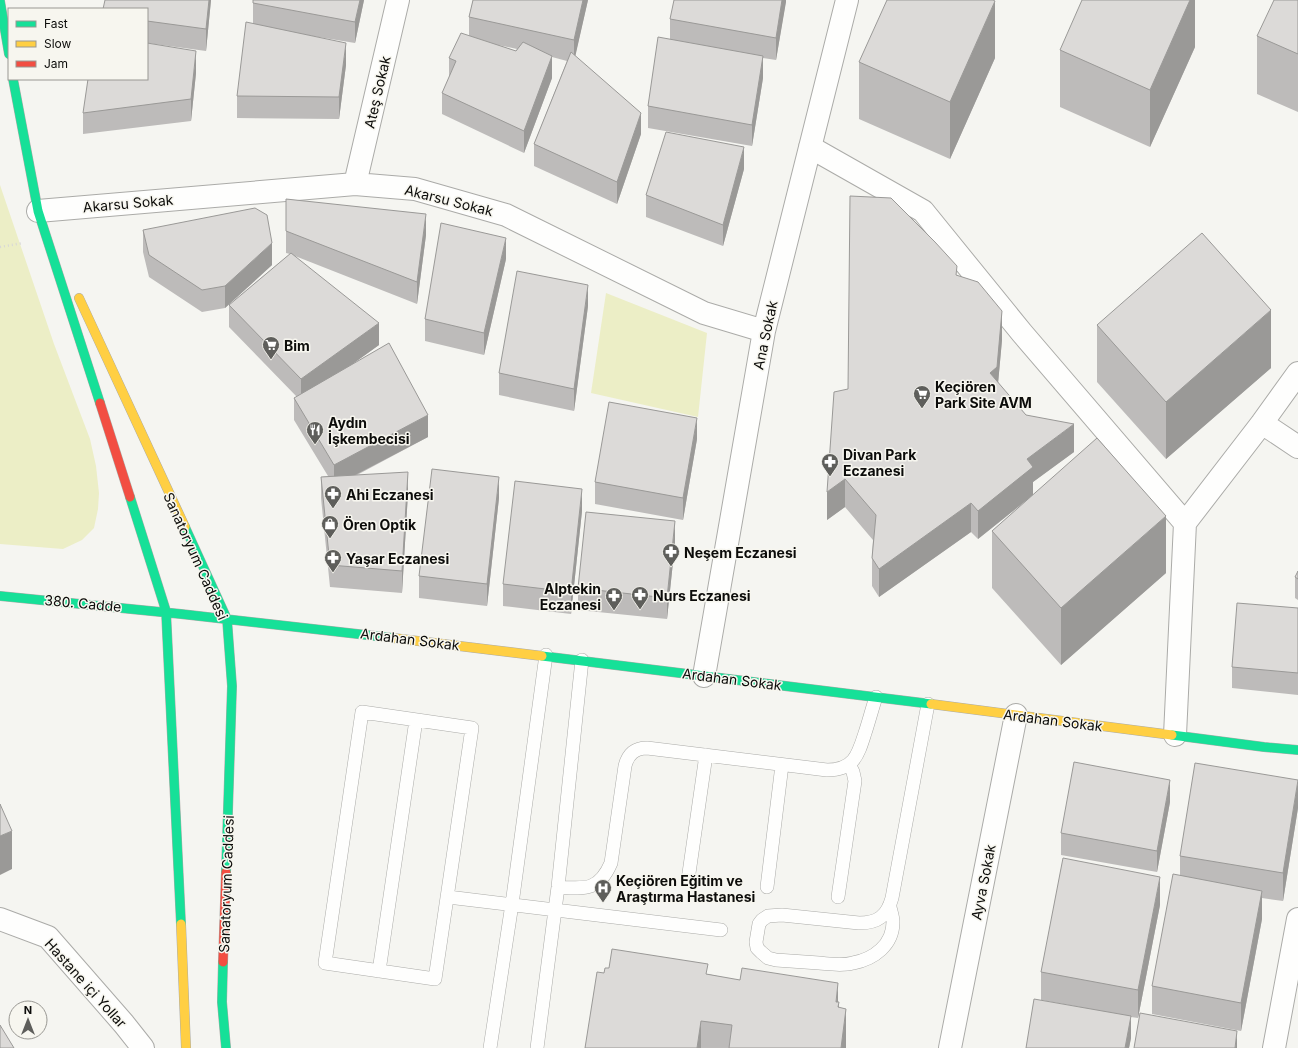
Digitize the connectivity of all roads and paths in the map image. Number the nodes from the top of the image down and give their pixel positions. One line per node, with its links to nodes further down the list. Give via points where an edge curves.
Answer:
1 (398, 0): 7 (street, Ateş Sokak)
2 (847, 0): 6 (street, Ana Sokak)
3 (0, 1): 4 (main road)
4 (8, 48)
5 (13, 80): 8 (main road, Sanatoryum Caddesi)
6 (810, 147): 9 (street, Ana Sokak); 13 (street, via 924,211 1022,332)
7 (356, 184): 8 (street, Akarsu Sokak); 9 (street, Akarsu Sokak, via 415,189 506,215 704,313)
8 (38, 211): 15 (main road, Sanatoryum Caddesi); 16 (main road, Sanatoryum Caddesi)
9 (764, 331): 19 (street, Ana Sokak)
10 (1298, 373): 11 (street)
11 (1262, 423): 12 (street); 13 (street)
12 (1298, 447)
13 (1185, 523): 24 (street)
14 (0, 596): 15 (main road, 380. Cadde)
15 (166, 611): 16 (main road, Ardahan Sokak); 42 (main road, Sanatoryum Caddesi)
16 (227, 619): 17 (main road, Ardahan Sokak); 43 (main road, Sanatoryum Caddesi, via 232,686 222,1002)
17 (546, 655): 18 (main road, Ardahan Sokak); 34 (lane)
18 (582, 660): 19 (main road, Ardahan Sokak); 30 (lane)
19 (704, 676): 20 (main road, Ardahan Sokak)
20 (876, 697): 21 (main road, Ardahan Sokak); 27 (lane, via 858,754)
21 (928, 704): 22 (main road, Ardahan Sokak); 35 (lane)
22 (1016, 715): 24 (main road, Ardahan Sokak); 46 (street, Ayva Sokak)
23 (416, 720): 32 (lane, via 472,728); 40 (lane); 40 (lane, via 362,712 326,963)
24 (1175, 736): 25 (main road, Ardahan Sokak)
25 (1298, 750)
26 (706, 755): 28 (lane); 29 (lane); 30 (lane, via 647,748 631,753 627,759 611,863 607,872 601,880 586,887)
27 (850, 764): 28 (lane, via 835,770); 33 (lane, via 855,781)
28 (782, 765): 31 (lane)
29 (688, 880)
30 (558, 887): 36 (lane)
31 (767, 887)
32 (448, 897): 34 (lane); 40 (lane, via 435,979)
33 (838, 897)
34 (512, 904): 36 (lane); 44 (lane)
35 (890, 907): 35 (lane, via 884,915 868,924 782,915 768,916 759,924 757,948 768,958 776,960 842,965 864,960 888,942 893,922)
36 (555, 909): 39 (lane); 45 (lane)
37 (0, 919): 41 (street, Hastane içi Yollar, via 48,937)
38 (1298, 919): 47 (street)
39 (721, 930)
40 (379, 971)
41 (143, 1048)
42 (186, 1048)
43 (226, 1048)
44 (490, 1048)
45 (537, 1048)
46 (950, 1048)
47 (1274, 1048)

